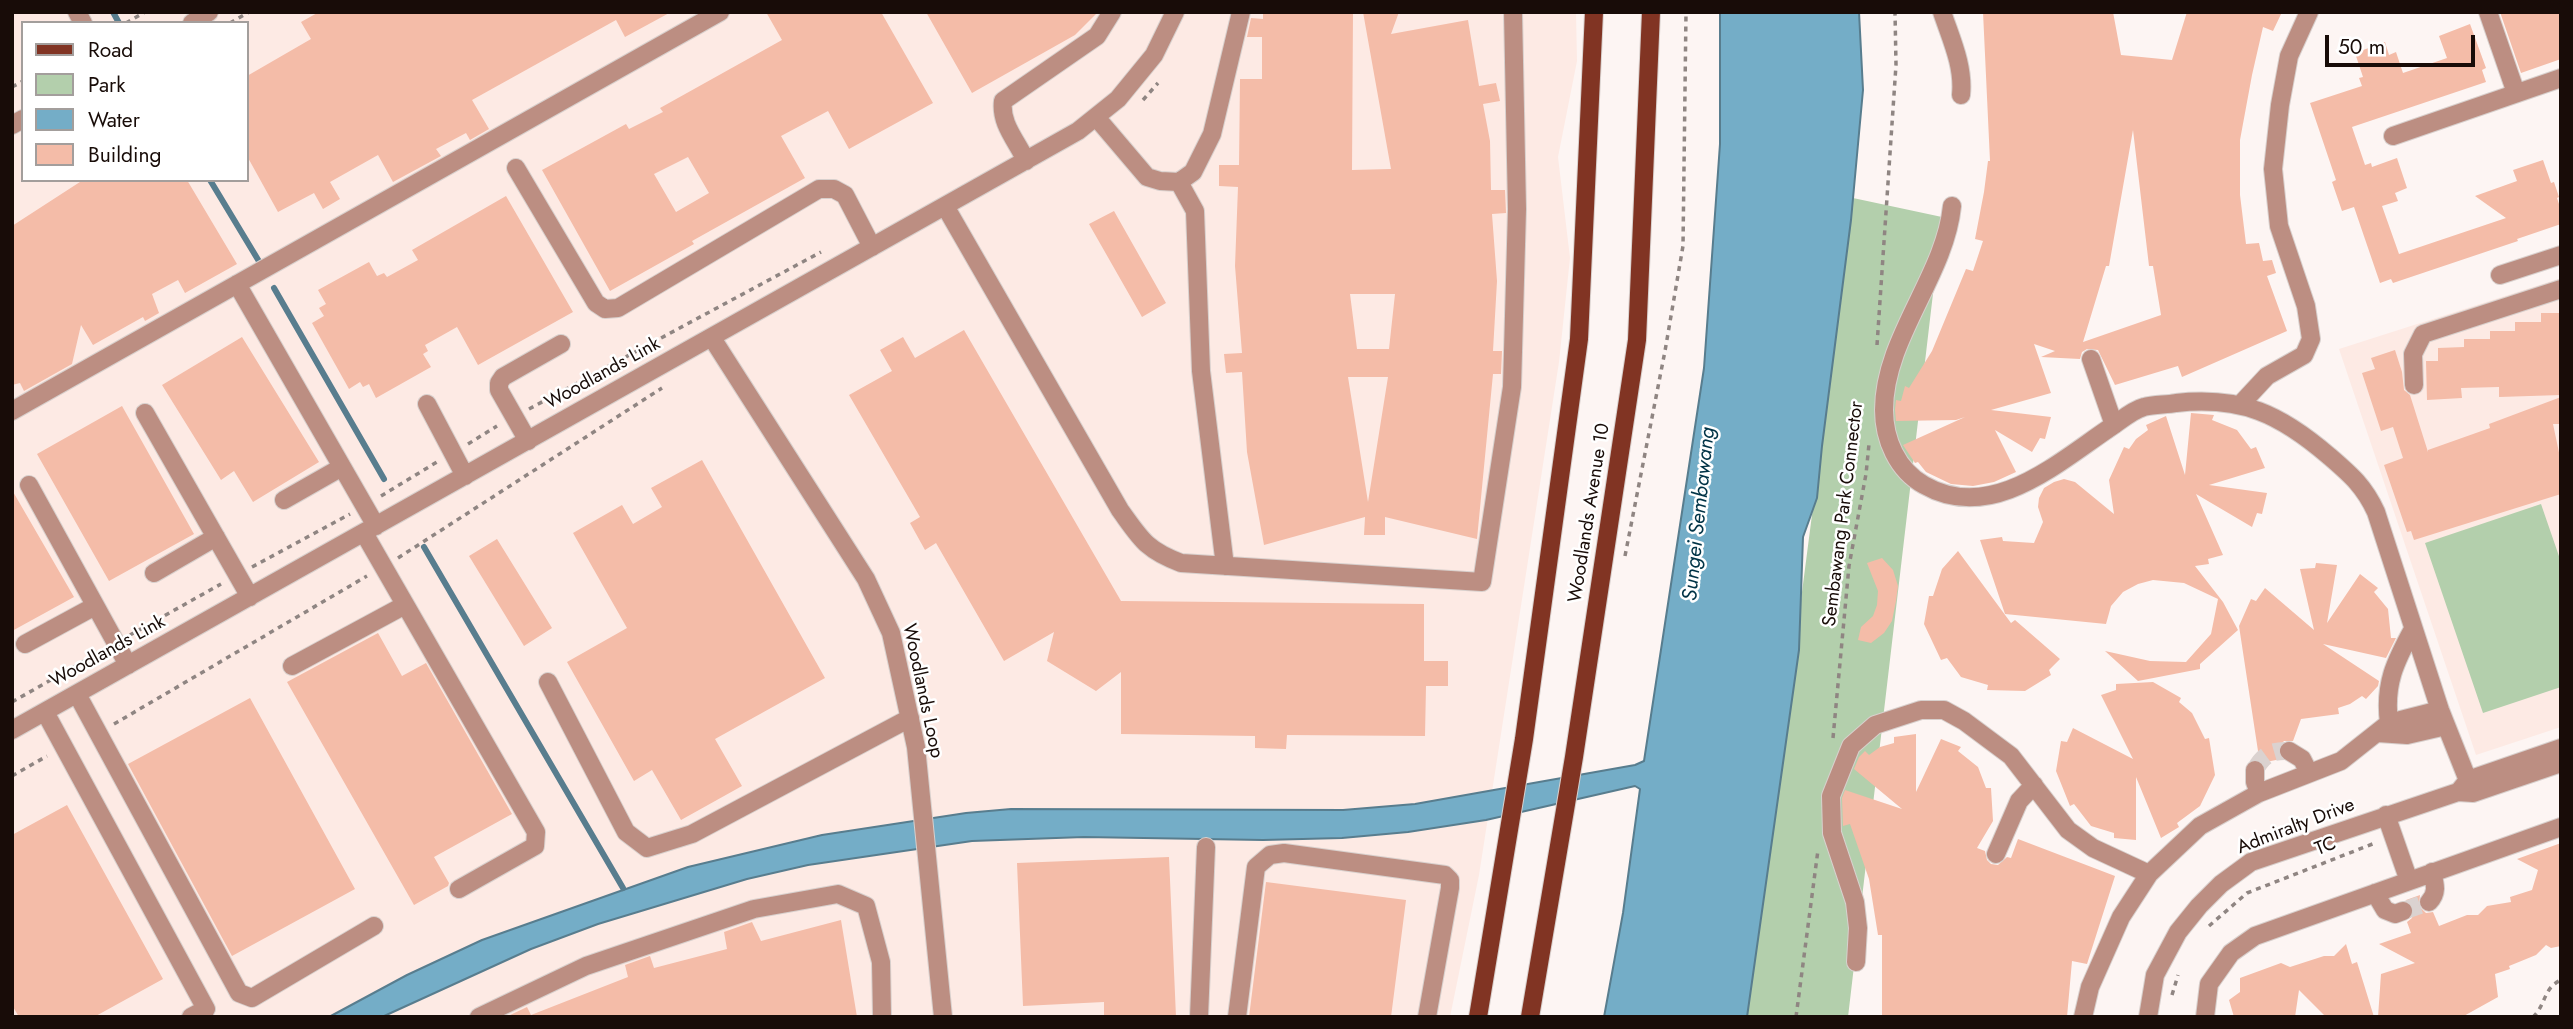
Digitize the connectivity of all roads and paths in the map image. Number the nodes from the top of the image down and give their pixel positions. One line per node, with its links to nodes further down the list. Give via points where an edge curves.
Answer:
1 (145, 12): 14 (path)
2 (249, 12): 15 (path)
3 (720, 12): 29 (street)
4 (1112, 12): 21 (street, via 1097,36 1003,101 1006,125)
5 (1175, 12): 19 (street, Woodlands Link, via 1154,55 1118,99)
6 (1241, 12): 23 (street, via 1212,134 1193,172)
7 (1513, 12): 50 (street, via 1517,209 1512,387 1482,582)
8 (1594, 12): 104 (main road, Woodlands Avenue 10, via 1580,339 1524,739)
9 (1651, 12): 105 (main road, Woodlands Avenue 10, via 1637,340)
10 (1895, 12): 33 (path, via 1896,65)
11 (1942, 12): 18 (street, via 1959,65)
12 (2309, 12): 37 (street, via 2289,56 2273,169 2279,226 2306,306 2311,339 2304,355 2267,376)
13 (2488, 12): 17 (street)
14 (130, 21)
15 (233, 21)
16 (2561, 78): 17 (street)
17 (2516, 93): 20 (street)
18 (1961, 95)
19 (1096, 117): 21 (street, Woodlands Link); 23 (street, via 1147,177)
20 (2393, 136)
21 (1026, 161): 24 (street, Woodlands Link)
22 (516, 168): 26 (street, via 596,303 605,309 618,308 819,189 845,195)
23 (1179, 182): 50 (street, via 1195,211 1201,371)
24 (945, 206): 26 (street, Woodlands Link); 50 (street, via 1139,537 1156,554 1181,563)
25 (1952, 206): 40 (street, via 1944,241 1886,383 1888,441 1902,466 1940,495 1991,496 2019,486)
26 (872, 247): 31 (street, Woodlands Link)
27 (2561, 255): 28 (street)
28 (2500, 275)
29 (237, 285): 38 (street); 43 (street)
30 (2561, 289): 35 (street, via 2423,334 2413,354)
31 (712, 338): 42 (street, Woodlands Link); 62 (street, Woodlands Loop, via 866,579 891,632)
32 (561, 344): 42 (street, via 499,383)
33 (1876, 355)
34 (2091, 359): 40 (street)
35 (2414, 385)
36 (427, 404): 44 (street)
37 (2240, 405): 40 (street, via 2207,400 2143,407); 55 (street, via 2301,432 2368,493)
38 (12, 411)
39 (145, 413): 48 (street)
40 (2114, 425)
41 (1870, 436): 67 (path, Sembawang Park Connector, via 1849,566)
42 (528, 441): 44 (street, Woodlands Link)
43 (342, 467): 46 (street); 47 (street)
44 (465, 476): 47 (street, Woodlands Link)
45 (29, 485): 54 (street)
46 (284, 500)
47 (370, 530): 49 (street); 52 (street, Woodlands Link)
48 (216, 537): 51 (street); 52 (street)
49 (384, 566): 53 (street); 66 (path)
50 (1225, 566)
51 (154, 573)
52 (250, 597): 57 (street, Woodlands Link)
53 (405, 605): 58 (street); 87 (street, via 536,832 535,846)
54 (95, 606): 56 (street); 57 (street)
55 (2413, 629): 63 (street); 64 (street, via 2391,677)
56 (25, 643)
57 (128, 665): 60 (street, Woodlands Link)
58 (292, 666)
59 (548, 682): 62 (street, via 626,832 647,848 692,834)
60 (76, 694): 61 (street, Woodlands Link); 66 (street)
61 (45, 712): 65 (street, Woodlands Link); 68 (street)
62 (910, 718): 100 (street, Woodlands Loop)
63 (2443, 718): 64 (street, via 2407,735); 76 (street)
64 (2383, 728): 73 (street, via 2341,761)
65 (12, 730)
66 (98, 733): 91 (street, via 239,993 252,998)
67 (1832, 740)
68 (64, 747): 74 (path); 97 (street, via 206,1009)
69 (2561, 748): 76 (street, Admiralty Drive)
70 (2289, 751): 73 (street, via 2302,759)
71 (2561, 762): 76 (street, Admiralty Drive)
72 (2255, 770): 77 (street)
73 (2309, 773): 77 (street)
74 (12, 776)
75 (2034, 785): 83 (street, via 2019,801); 85 (street, via 2068,830 2093,848); 93 (street, via 2011,756 1944,710 1921,710 1875,725 1851,746 1830,796 1832,833 1855,902)
76 (2466, 788): 78 (street, Admiralty Drive)
77 (2259, 793): 85 (street, via 2200,826)
78 (2386, 815): 80 (street); 108 (street, Admiralty Drive, via 2250,862 2221,884 2178,932 2155,975)
79 (2561, 827): 84 (street)
80 (2393, 835): 86 (street); 92 (path, TC, via 2248,893)
81 (1818, 845): 106 (path)
82 (1206, 847): 101 (street)
83 (1996, 854)
84 (2432, 872): 86 (street); 89 (street, via 2435,896)
85 (2149, 874): 107 (street, via 2121,917 2090,987)
86 (2409, 881): 88 (street)
87 (459, 889)
88 (2375, 893): 90 (street, via 2385,910); 109 (street, via 2255,936 2231,953 2209,984)
89 (2429, 902)
90 (2403, 911)
91 (374, 926)
92 (2207, 928)
93 (1856, 962)
94 (2180, 969): 96 (path)
95 (2561, 980): 110 (path, via 2550,986)
96 (2169, 1005)
97 (191, 1017)
98 (480, 1017): 99 (street, via 586,966 754,909 838,894 866,906 881,962)
99 (882, 1017)
100 (943, 1017)
101 (1199, 1017)
102 (1237, 1017): 103 (street, via 1256,867 1270,855 1284,853 1445,875 1450,880)
103 (1427, 1017)
104 (1478, 1017)
105 (1530, 1017)
106 (1796, 1017)
107 (2083, 1017)
108 (2148, 1017)
109 (2205, 1017)
110 (2533, 1017)

